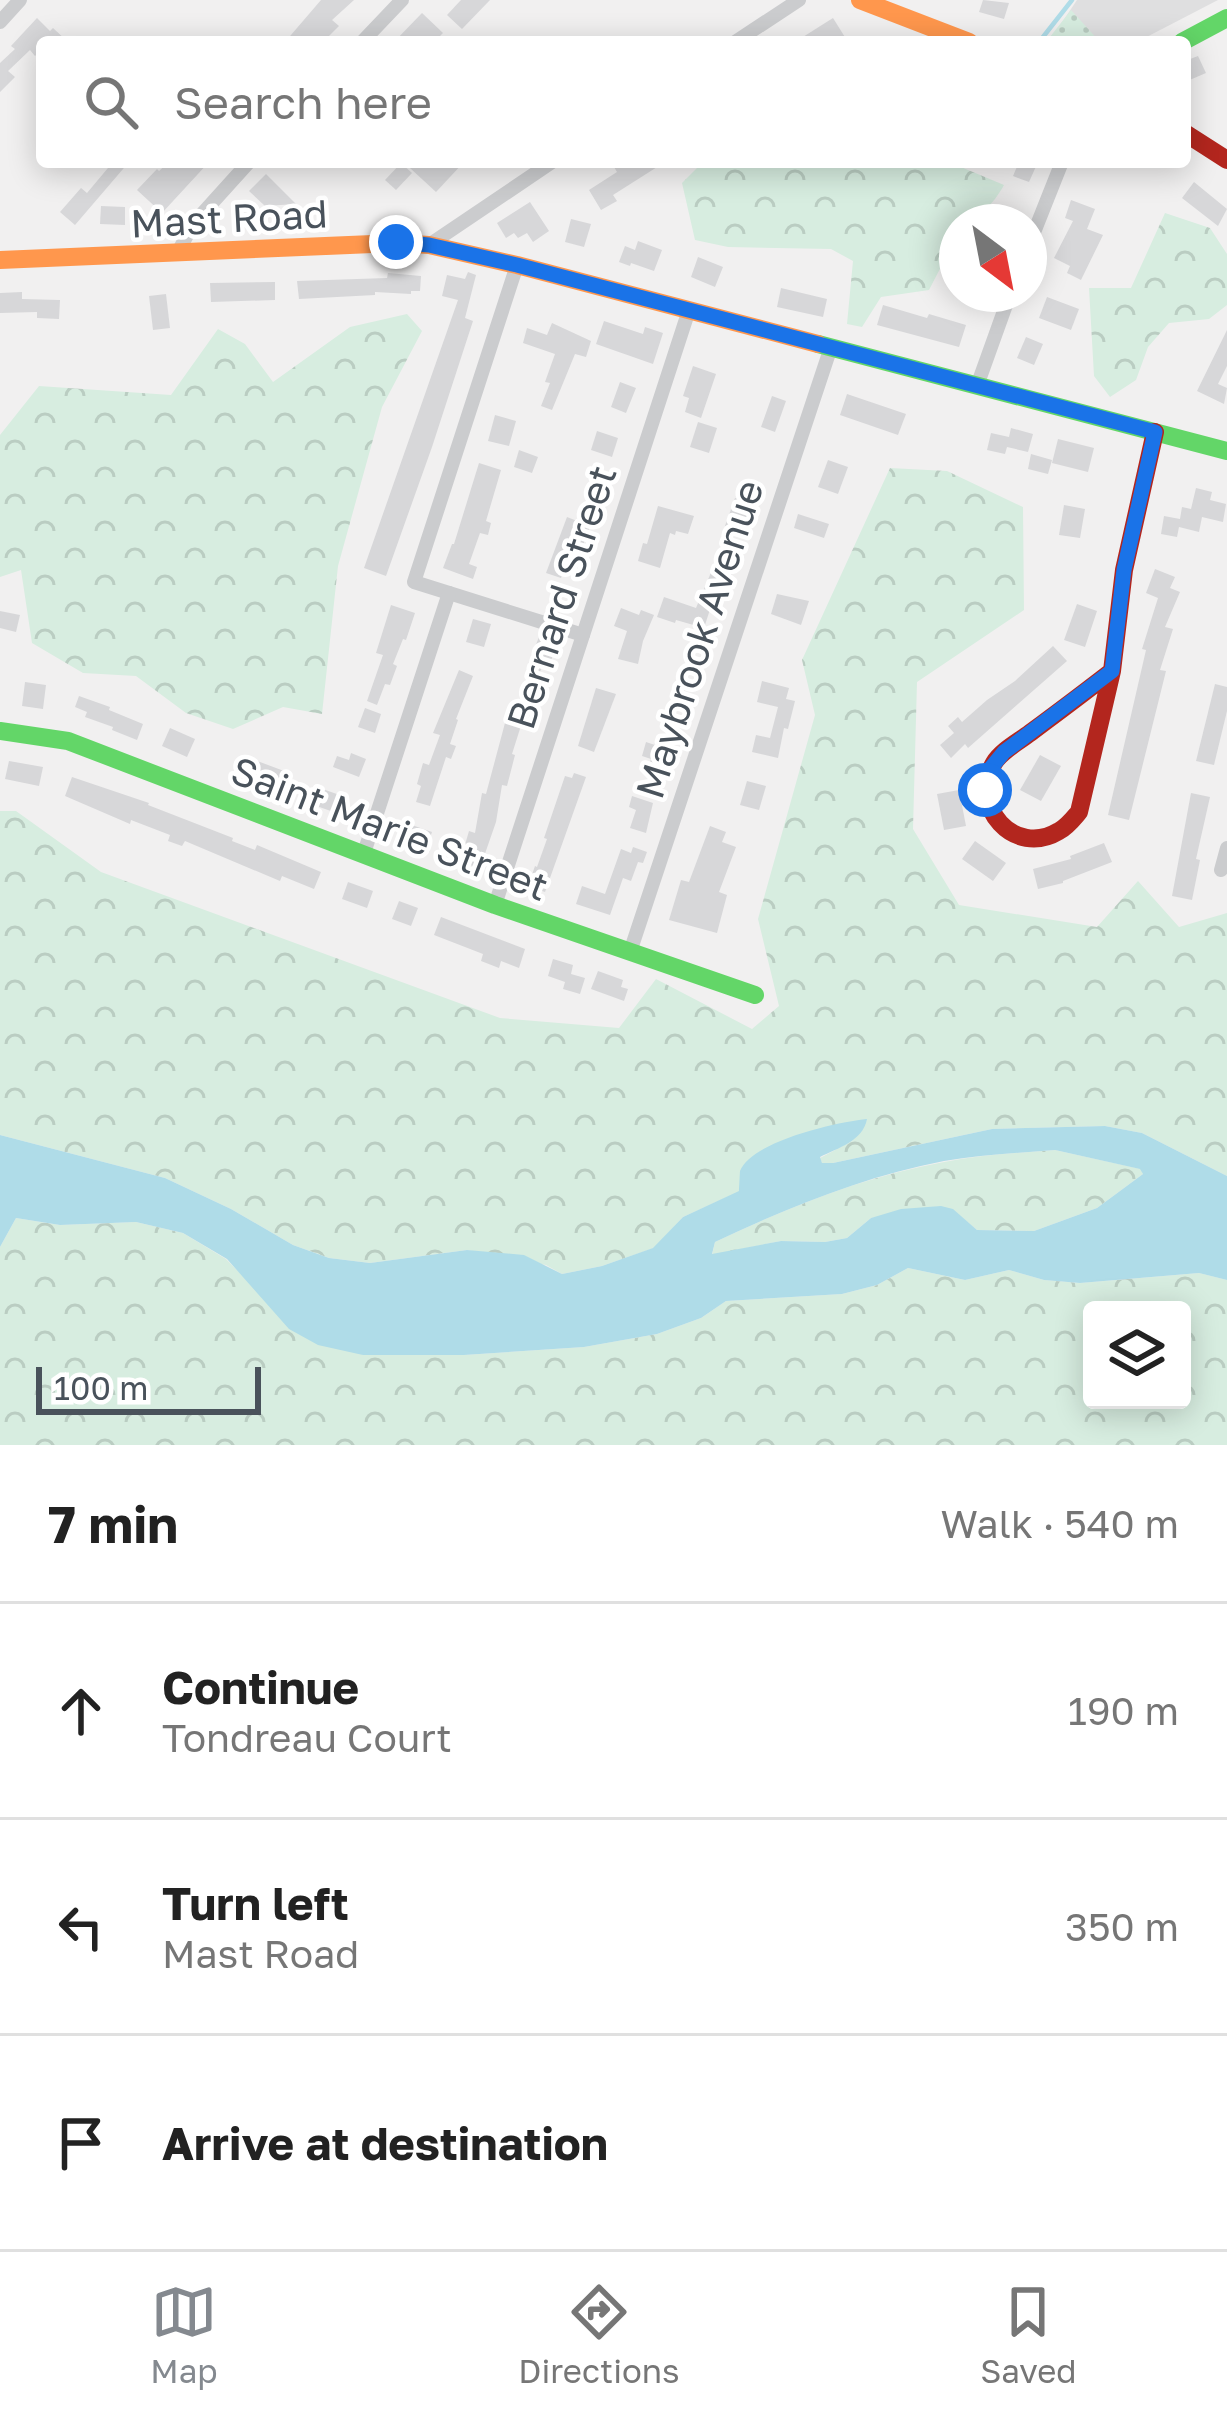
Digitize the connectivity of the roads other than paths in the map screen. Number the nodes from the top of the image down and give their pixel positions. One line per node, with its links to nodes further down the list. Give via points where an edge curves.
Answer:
1 (20, 0): 6 (street)
2 (402, 0): 7 (street)
3 (799, 0): 8 (street)
4 (860, 0): 9 (street)
5 (1227, 18): 10 (street)
6 (0, 22)
7 (368, 36)
8 (744, 36)
9 (953, 36)
10 (1191, 37)
11 (1191, 137): 12 (street)
12 (1227, 160)
13 (244, 168): 18 (street)
14 (543, 168): 17 (street)
15 (1060, 168): 16 (street)
16 (1045, 204)
17 (429, 245): 18 (street, Mast Road); 20 (street, Mast Road)
18 (177, 254): 19 (street, Mast Road)
19 (0, 260)
20 (517, 265): 21 (street, Mast Road); 27 (street, via 413,582)
21 (689, 310): 23 (street, Mast Road); 28 (street, Bernard Street)
22 (1004, 312): 24 (street)
23 (831, 347): 24 (street, Mast Road); 35 (street, Maybrook Avenue)
24 (977, 386): 25 (street, Mast Road)
25 (1155, 432): 26 (street, Mast Road); 29 (street, via 1124,570)
26 (1227, 451)
27 (448, 592): 28 (street); 32 (street)
28 (583, 634): 34 (street, Bernard Street)
29 (1112, 671): 29 (street, via 1074,820 1047,838 1004,830 986,802 996,759)
30 (0, 731): 32 (street, Saint Marie Street, via 68,742)
31 (1227, 848): 33 (street)
32 (364, 853): 34 (street, Saint Marie Street)
33 (1222, 870)
34 (495, 905): 35 (street, Saint Marie Street)
35 (630, 952): 36 (street, Saint Marie Street)
36 (754, 995)

